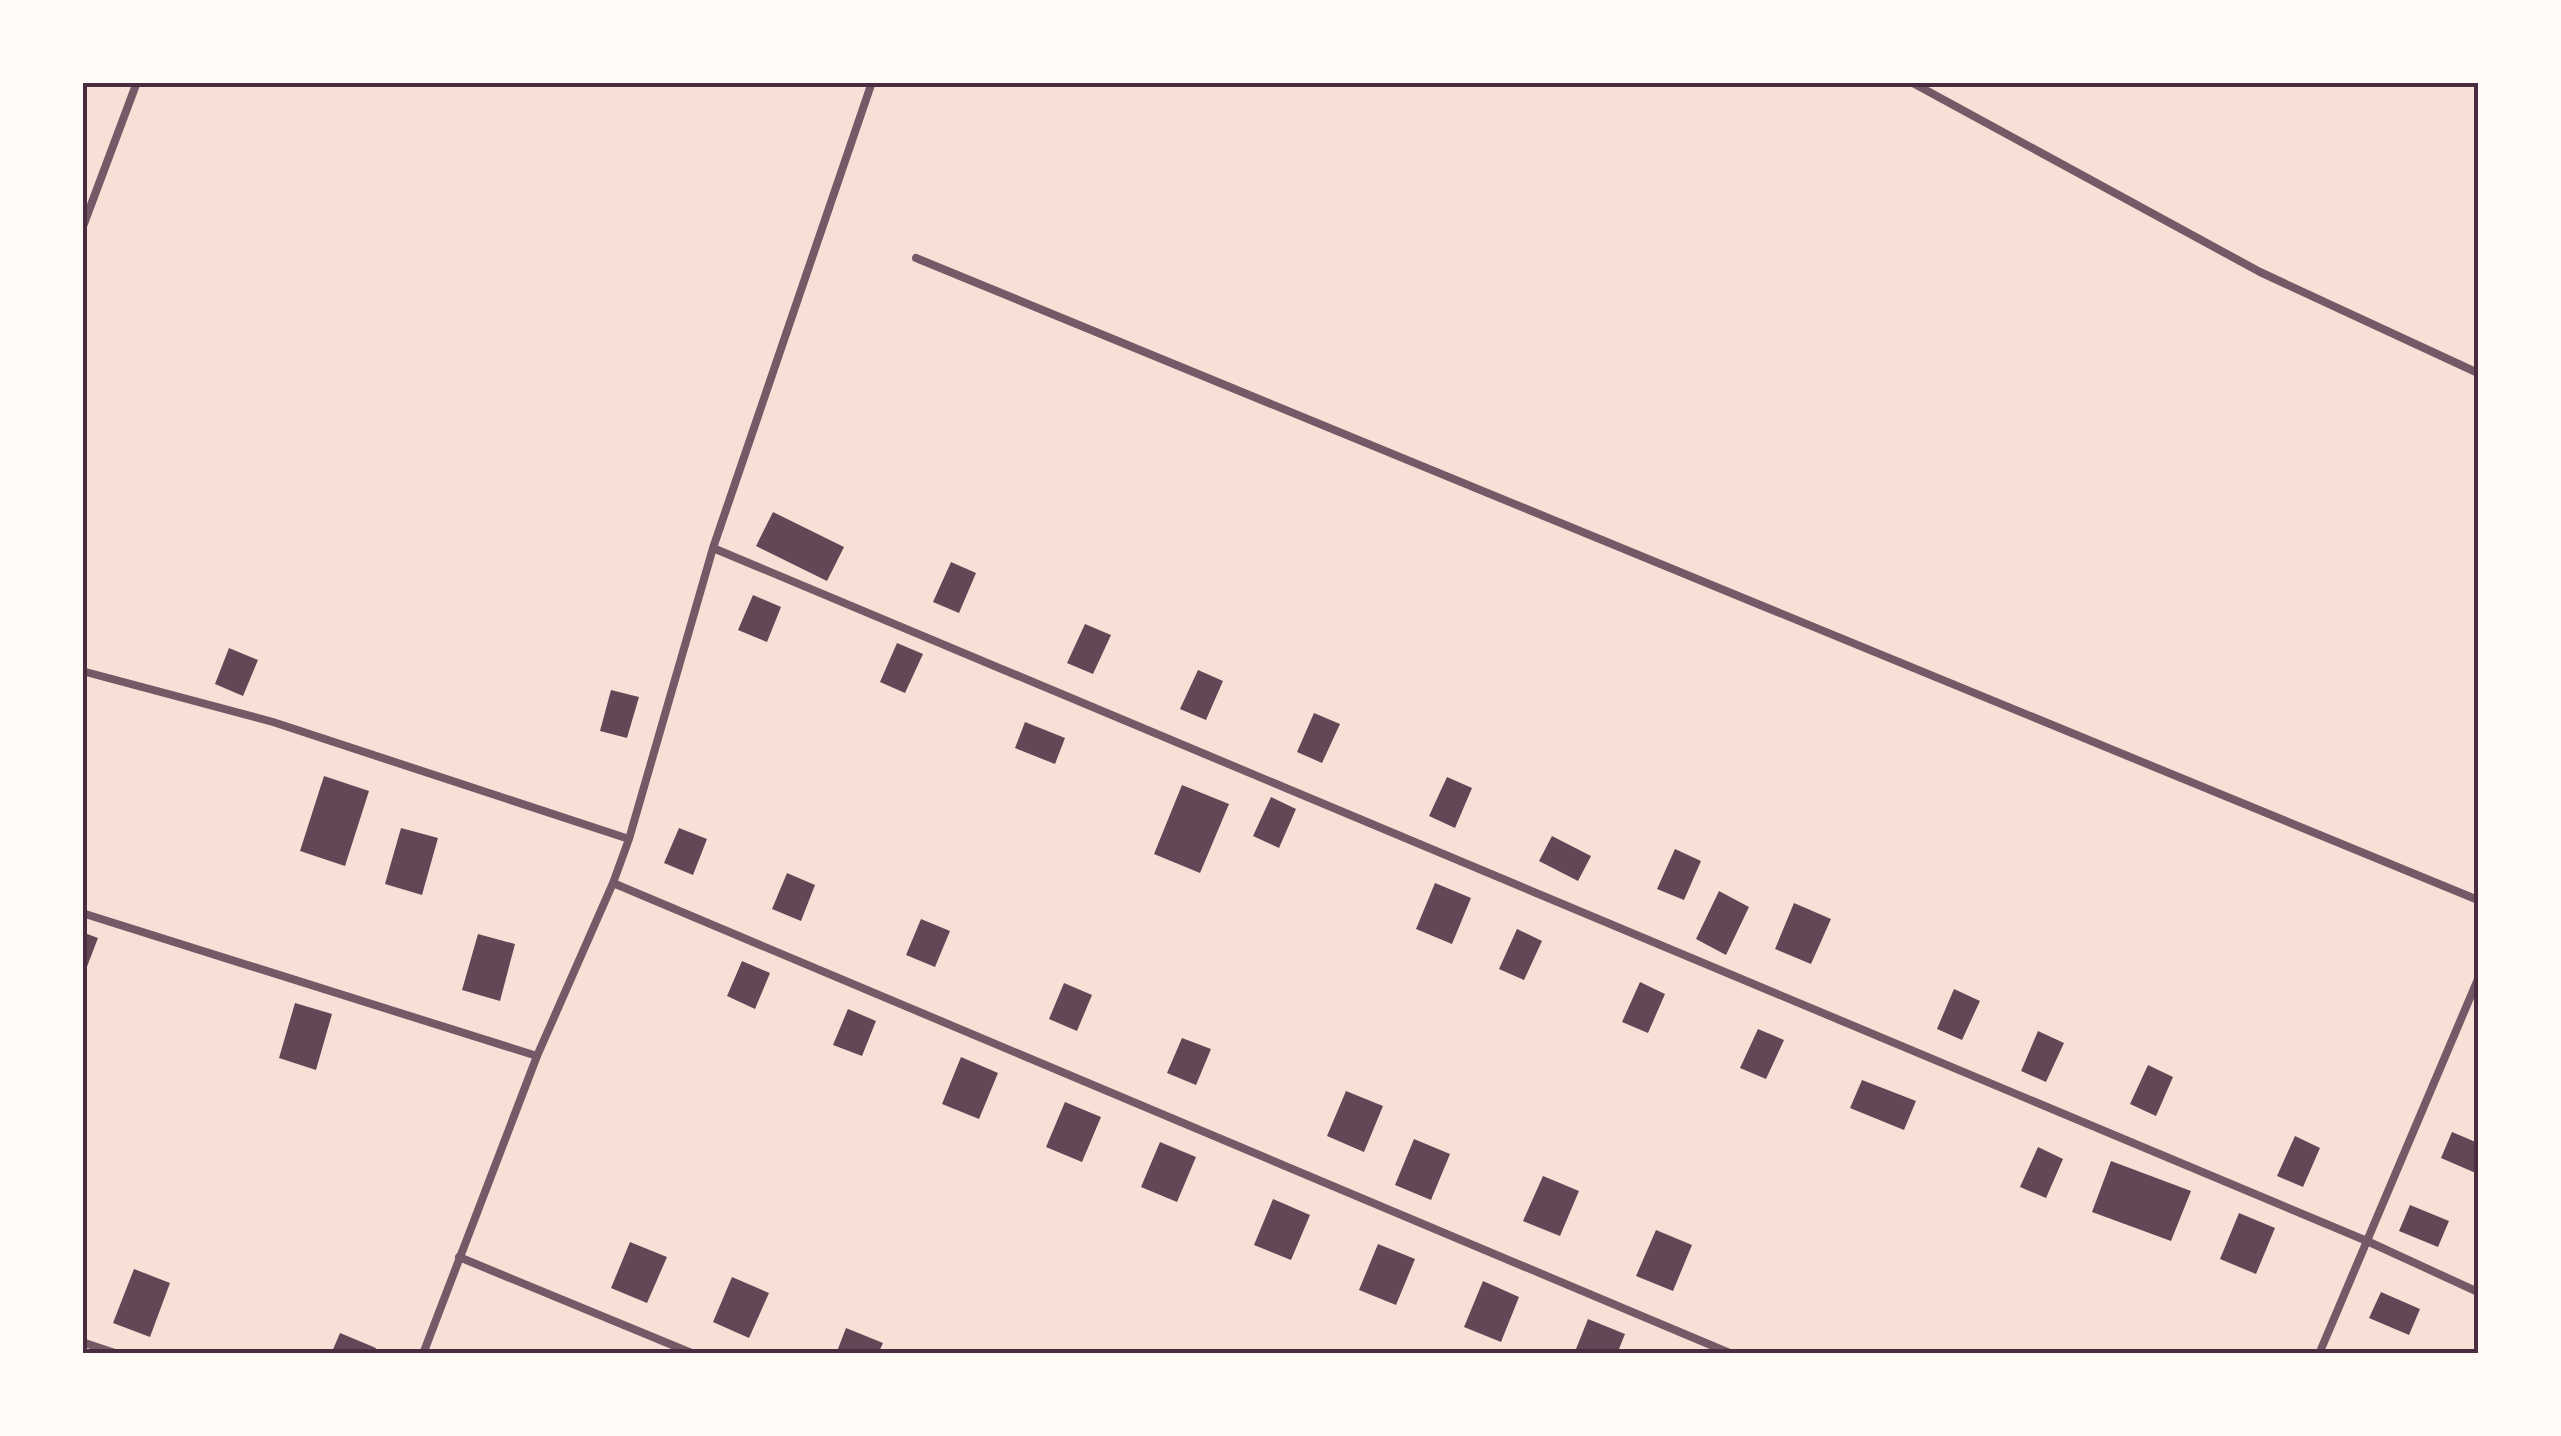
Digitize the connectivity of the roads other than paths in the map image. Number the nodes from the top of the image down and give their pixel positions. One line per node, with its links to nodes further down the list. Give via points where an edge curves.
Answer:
1 (137, 82): 4 (lane)
2 (872, 82): 7 (lane)
3 (1911, 82): 6 (lane, via 2260,272)
4 (82, 229)
5 (916, 258): 11 (lane)
6 (2478, 373)
7 (712, 548): 9 (lane); 15 (lane)
8 (82, 672): 9 (lane, via 273,722)
9 (629, 838): 10 (lane)
10 (613, 882): 14 (lane); 22 (lane)
11 (2478, 900)
12 (82, 913): 14 (lane)
13 (2478, 978): 15 (lane)
14 (537, 1056): 16 (lane)
15 (2367, 1241): 17 (lane); 23 (lane)
16 (459, 1257): 20 (lane); 21 (lane)
17 (2478, 1292)
18 (82, 1342): 19 (lane)
19 (118, 1354)
20 (423, 1354)
21 (694, 1354)
22 (1732, 1354)
23 (2319, 1354)

